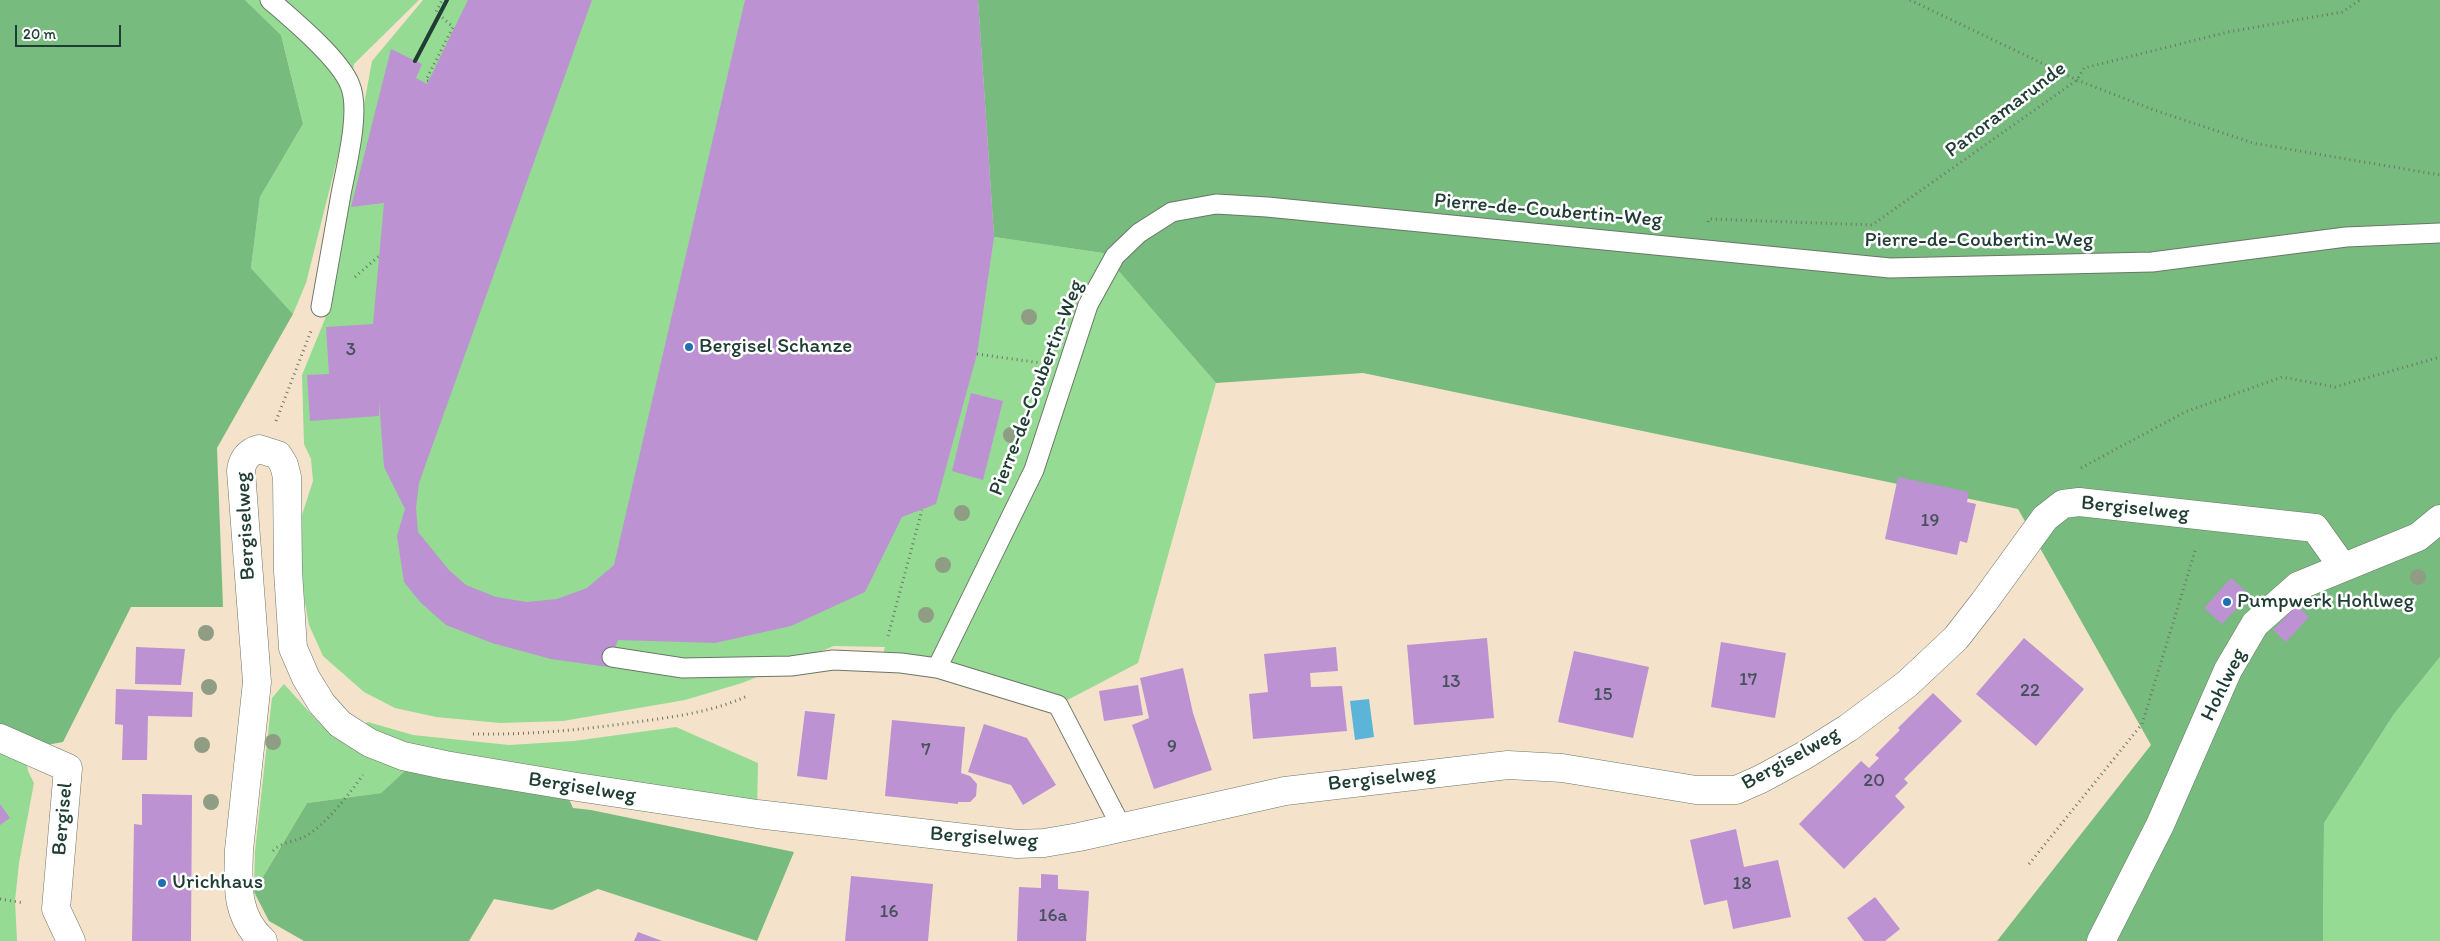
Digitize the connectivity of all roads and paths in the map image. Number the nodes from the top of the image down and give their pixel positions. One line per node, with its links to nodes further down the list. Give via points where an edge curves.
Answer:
1 (270, 0): 11 (lane, via 305,30 342,72 354,101 352,132)
2 (442, 0): 6 (path, via 436,12 453,27)
3 (1910, 0): 5 (path)
4 (2360, 0): 5 (path, Panoramarunde, via 2342,12 2228,32 2084,68)
5 (2077, 80): 7 (path, via 2154,110 2253,142); 9 (path, Panoramarunde, via 1872,225 1709,219)
6 (428, 81)
7 (2440, 175)
8 (2440, 233): 9 (lane, Pierre-de-Coubertin-Weg, via 2346,237 2152,262 1967,268 1890,268)
9 (1688, 247): 14 (lane, Pierre-de-Coubertin-Weg, via 1267,207 1216,204 1172,212 1139,233 1115,256 1088,305)
10 (379, 256): 11 (path)
11 (321, 307): 15 (path)
12 (977, 354): 14 (path)
13 (2440, 357): 16 (path, via 2335,387 2282,377 2185,412 2069,475)
14 (1069, 367): 23 (lane, Pierre-de-Coubertin-Weg, via 1034,470)
15 (265, 449): 27 (street, Bergiselweg, via 278,456 286,470 288,571 294,648 300,665 330,714 350,731); 32 (street, Bergiselweg, via 250,452 241,471 257,682 239,850 239,897 245,918)
16 (2057, 507): 18 (street, Bergiselweg, via 2079,502); 28 (street, Bergiselweg, via 2038,527 1956,638 1920,673 1848,728 1761,780 1736,790 1657,786 1562,768 1508,765 1285,791)
17 (922, 510): 22 (path)
18 (2205, 516): 20 (street, Bergiselweg, via 2314,528); 30 (path, via 2142,724)
19 (2440, 519): 20 (street, Hohlweg, via 2418,537)
20 (2342, 566): 33 (street, Hohlweg, via 2298,586 2255,624 2228,670 2160,825)
21 (612, 657): 22 (lane, via 683,668 791,666 833,660)
22 (881, 661): 23 (lane)
23 (937, 668): 28 (lane, via 1058,705)
24 (751, 694): 25 (path, via 733,702 669,718 571,732)
25 (472, 734)
26 (0, 738): 31 (street, Bergisel, via 68,768 56,909)
27 (382, 748): 28 (street, Bergiselweg, via 445,765 577,787 757,814 1017,844 1052,842); 29 (path, via 344,802 305,836 278,846)
28 (1122, 828)
29 (269, 856)
30 (2029, 864)
31 (71, 941)
32 (263, 941)
33 (2101, 941)

